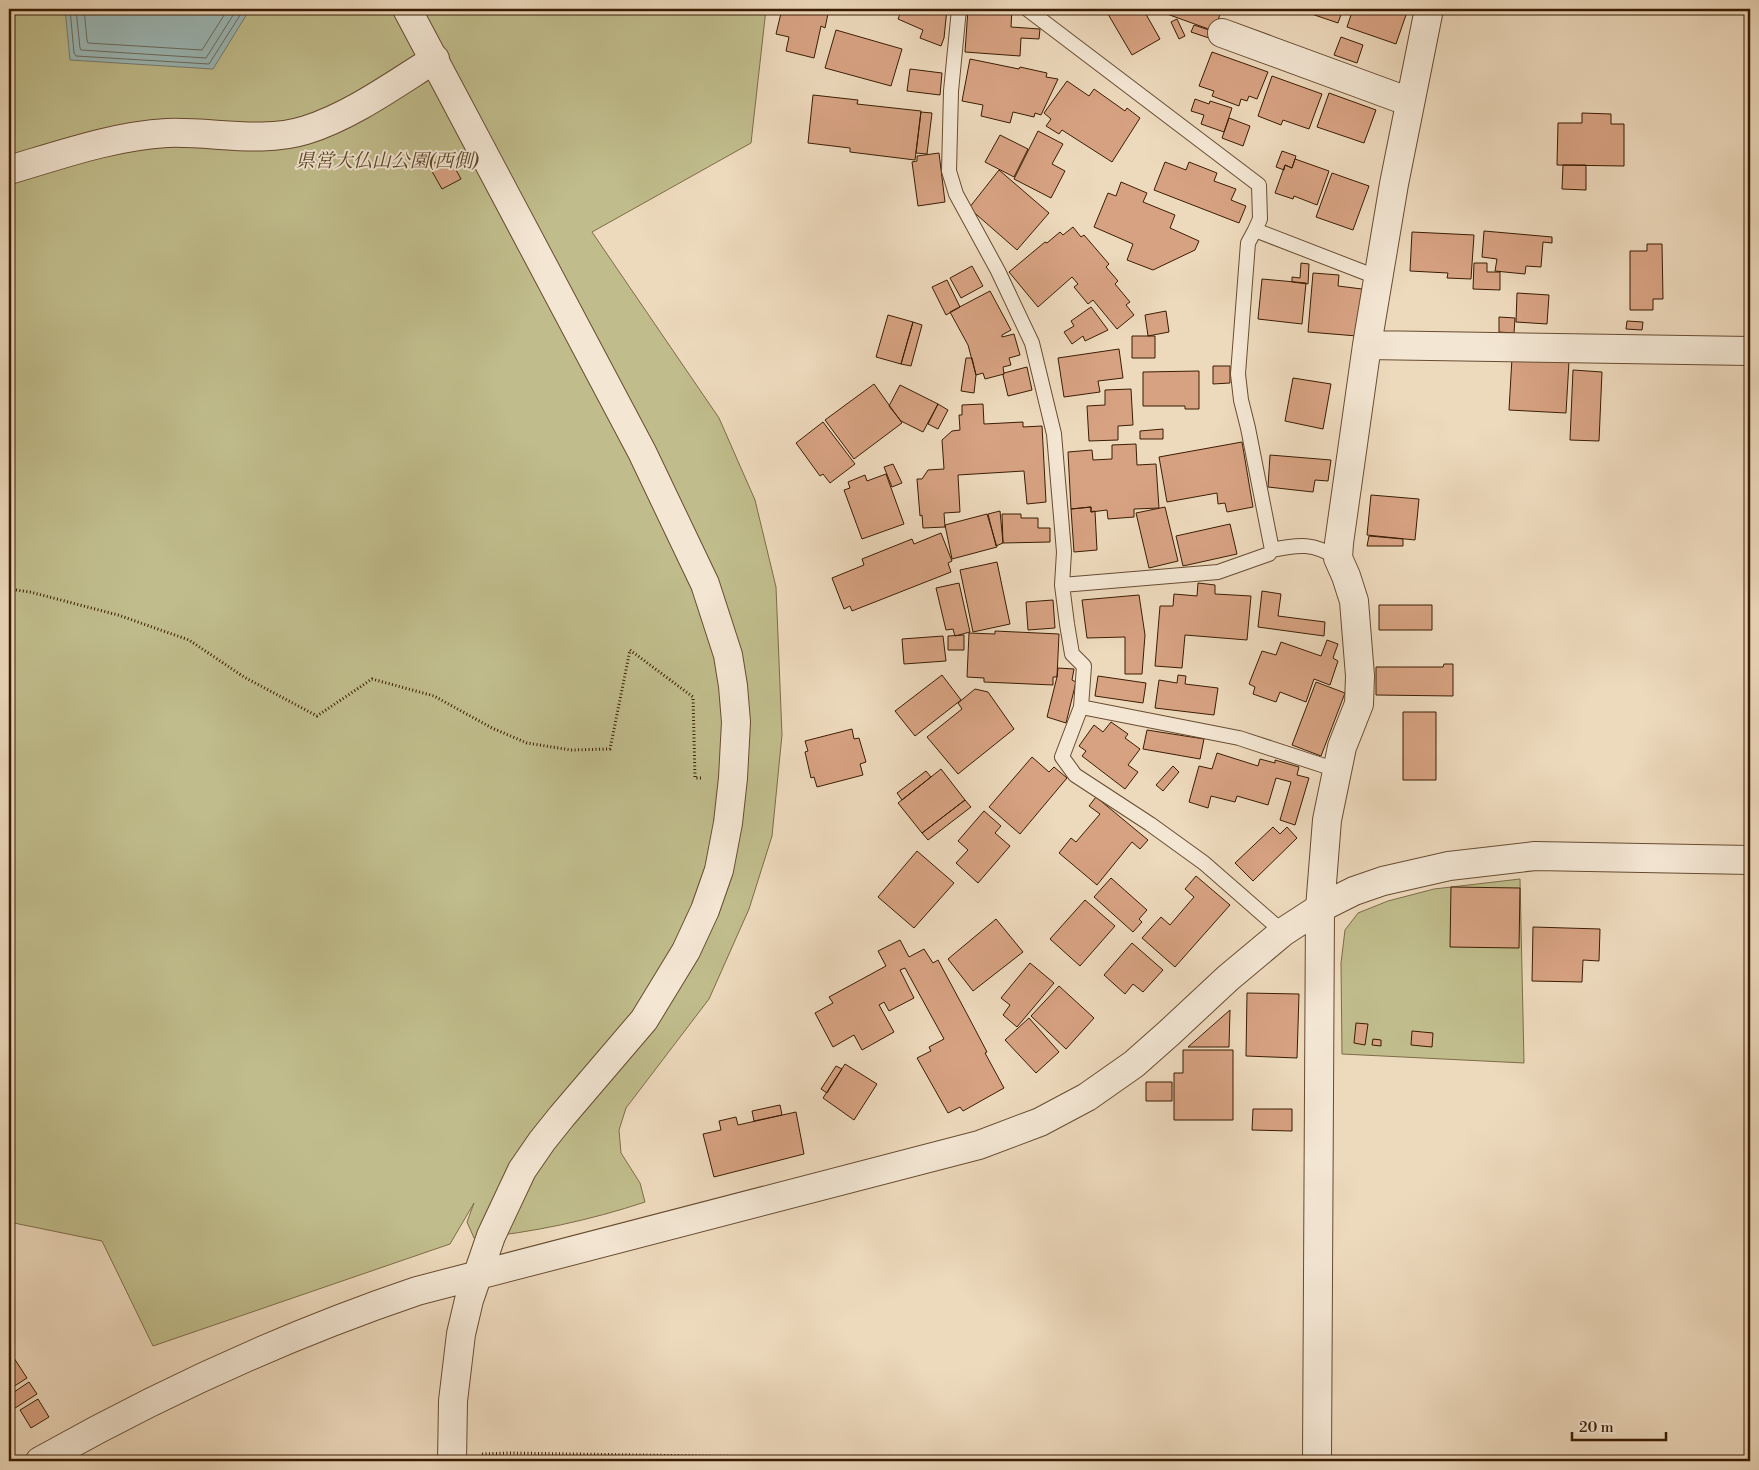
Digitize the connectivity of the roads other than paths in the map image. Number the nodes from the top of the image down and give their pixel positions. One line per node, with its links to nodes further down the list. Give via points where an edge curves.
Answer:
1 (407, 9): 6 (street)
2 (959, 9): 15 (lane, via 951,91 949,171 956,194 1032,343 1054,434 1064,552)
3 (1027, 9): 9 (lane, via 1259,185 1260,219)
4 (1429, 9): 7 (street)
5 (1222, 33): 7 (street)
6 (435, 59): 8 (street, via 346,113 307,130 234,136 195,133 139,136); 21 (street, via 642,452 705,584 728,655 736,722 728,823 718,870 705,910 686,951 644,1020 542,1141 522,1170)
7 (1410, 102): 10 (street)
8 (9, 170)
9 (1255, 230): 10 (lane); 13 (lane, via 1248,243 1238,374 1240,400)
10 (1379, 278): 11 (street)
11 (1368, 345): 12 (street); 14 (street)
12 (1750, 351)
13 (1272, 550): 14 (lane, via 1307,546); 15 (lane, via 1269,554 1218,572)
14 (1338, 558): 17 (street, via 1354,601 1360,676 1358,704)
15 (1062, 585): 16 (lane, via 1072,654 1084,666)
16 (1081, 707): 17 (lane, via 1239,738); 20 (lane, via 1062,757 1074,775 1204,863)
17 (1337, 770): 19 (street, via 1327,820)
18 (1750, 860): 19 (street, via 1525,857 1449,866 1383,880)
19 (1320, 908): 20 (street); 24 (street)
20 (1283, 932): 21 (street, via 1134,1064 1088,1097 1040,1122 979,1145)
21 (477, 1275): 22 (street, via 460,1334); 23 (street, via 400,1296 307,1332 124,1415)
22 (451, 1460)
23 (40, 1461)
24 (1316, 1461)

